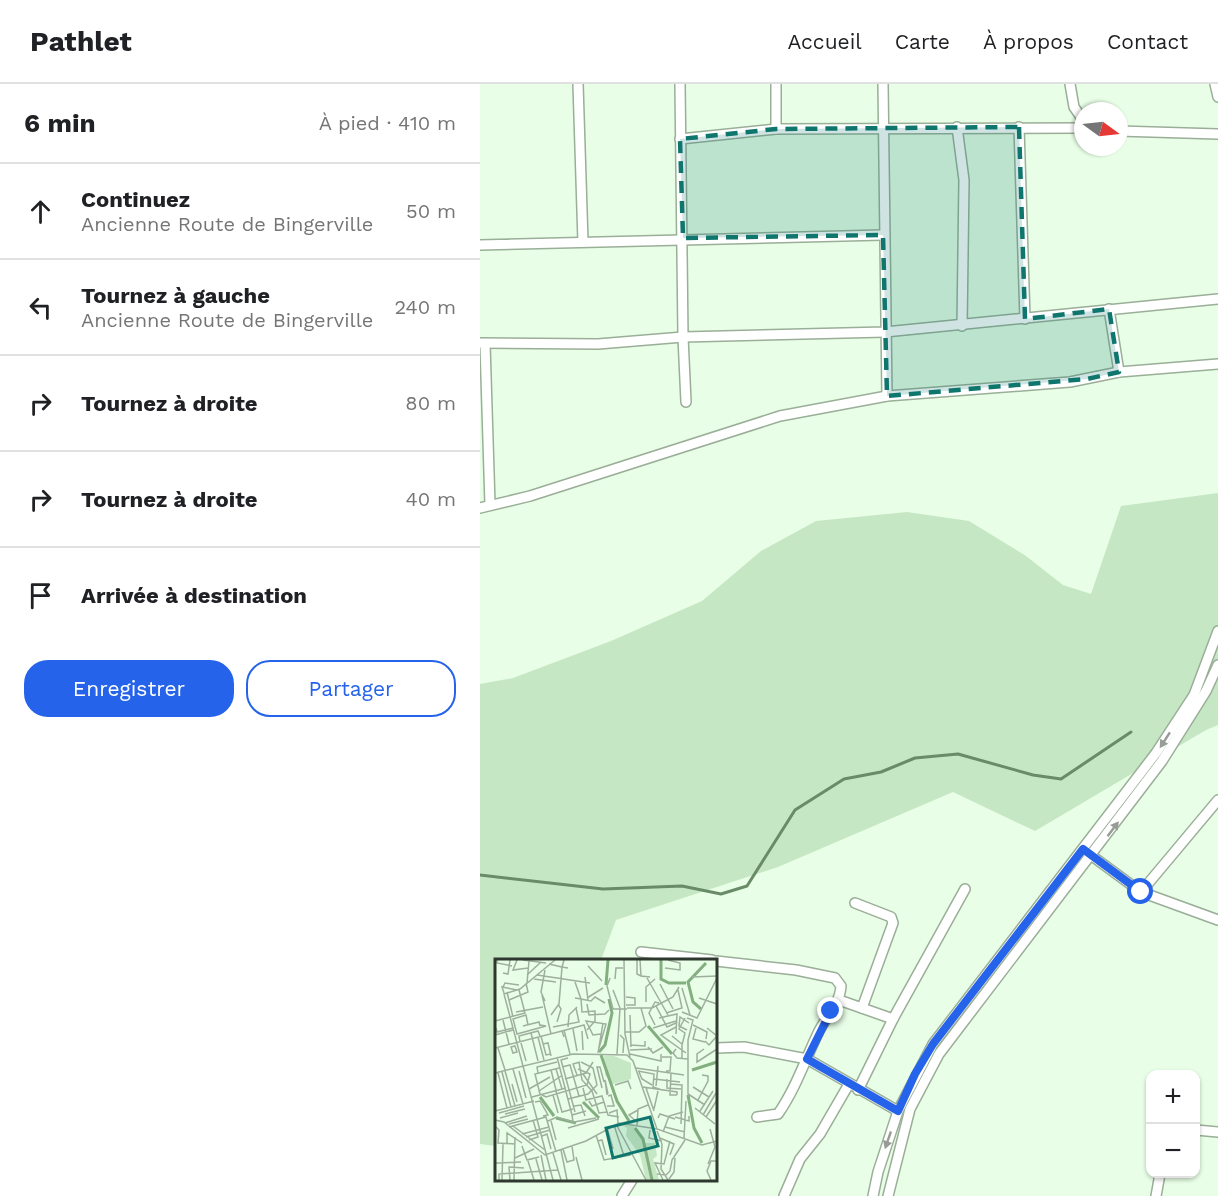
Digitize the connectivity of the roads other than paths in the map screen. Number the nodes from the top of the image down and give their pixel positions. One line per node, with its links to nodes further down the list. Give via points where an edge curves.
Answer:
1 (578, 84): 19 (street)
2 (680, 84): 16 (street)
3 (776, 84): 12 (street)
4 (883, 84): 13 (street)
5 (1070, 84): 8 (street)
6 (1215, 84): 7 (street)
7 (1218, 97)
8 (1074, 107)
9 (957, 127): 10 (street); 13 (street); 24 (street, via 964,180)
10 (1019, 127): 11 (street); 23 (street)
11 (1074, 128)
12 (776, 129): 13 (street); 16 (street)
13 (883, 130): 17 (street)
14 (1128, 131): 15 (street)
15 (1218, 134)
16 (680, 139): 18 (street)
17 (883, 235): 18 (street); 25 (street)
18 (683, 238): 19 (street); 26 (street)
19 (583, 242): 20 (street)
20 (480, 245)
21 (1218, 299): 22 (street)
22 (1109, 309): 23 (street); 29 (street)
23 (1025, 319): 24 (street)
24 (962, 326): 25 (street)
25 (885, 332): 26 (street); 30 (street)
26 (683, 337): 27 (street, via 598,344); 31 (street)
27 (483, 344): 32 (street)
28 (1218, 364): 29 (street)
29 (1119, 372): 30 (street, via 1070,382)
30 (887, 396): 32 (street, via 780,416 530,496)
31 (686, 402)
32 (485, 506)
33 (1218, 631): 36 (street, one-way to 36, via 1194,695 1156,753)
34 (1218, 665): 37 (street, one-way to 34, via 1162,761 1206,692)
35 (1218, 801): 39 (street)
36 (1083, 849): 37 (street); 52 (street, via 933,1044)
37 (1092, 856): 39 (street); 59 (street, via 939,1054 910,1109)
38 (965, 889): 47 (street)
39 (1141, 892): 41 (street)
40 (855, 903): 46 (street, via 891,917 893,923)
41 (1218, 920)
42 (641, 952): 43 (street)
43 (698, 959)
44 (717, 961): 45 (street, via 835,978 841,986)
45 (839, 1000): 46 (street); 49 (street)
46 (862, 1008): 47 (street)
47 (893, 1019): 51 (street)
48 (717, 1048): 49 (street, via 744,1047)
49 (807, 1059): 50 (street); 53 (street, via 793,1093 778,1114)
50 (849, 1084): 51 (street); 61 (street, via 820,1134 800,1159)
51 (858, 1090): 52 (street)
52 (898, 1111): 58 (street, one-way to 58)
53 (757, 1117)
54 (1200, 1130): 55 (street)
55 (1218, 1132)
56 (1159, 1178): 62 (street)
57 (631, 1181): 60 (street)
58 (873, 1194)
59 (888, 1195)
60 (622, 1196)
61 (784, 1196)
62 (1156, 1196)

